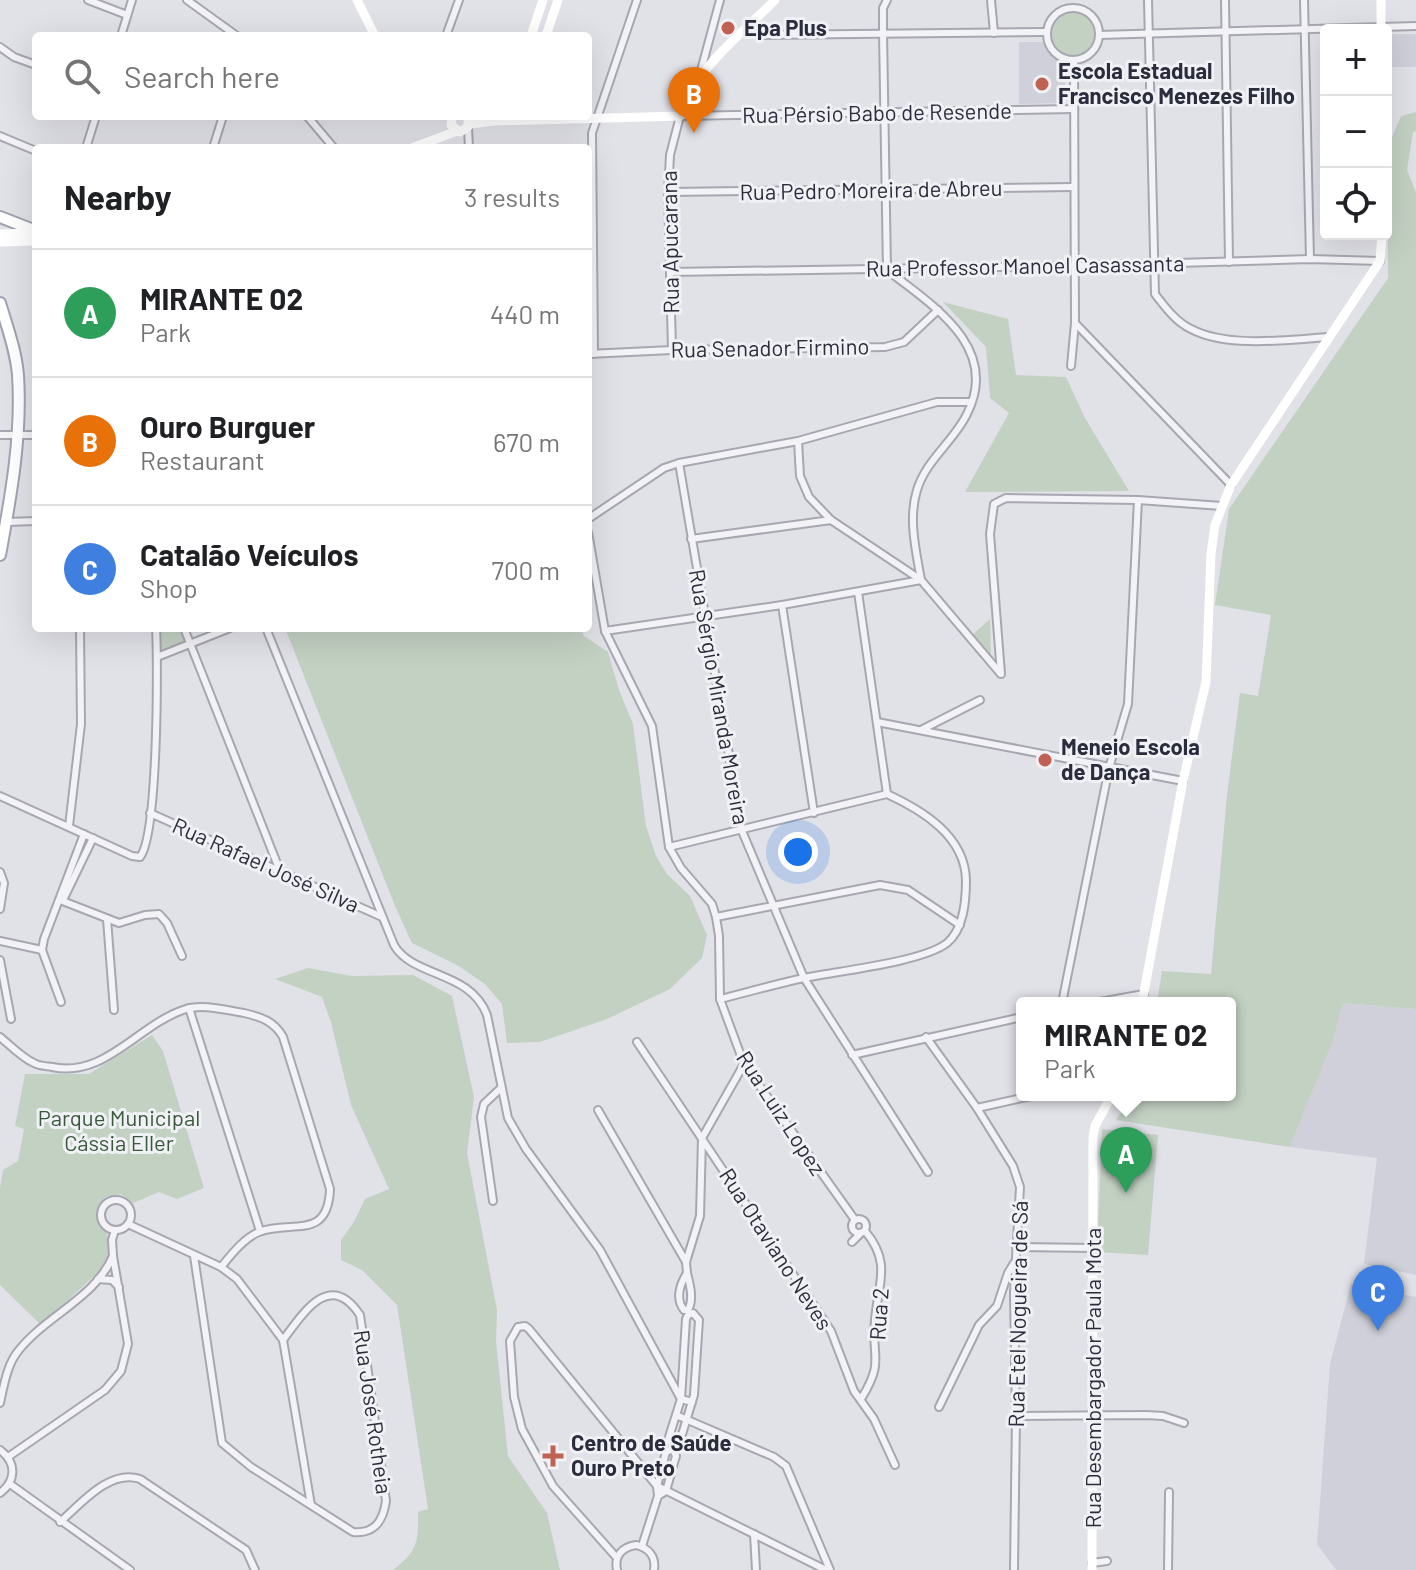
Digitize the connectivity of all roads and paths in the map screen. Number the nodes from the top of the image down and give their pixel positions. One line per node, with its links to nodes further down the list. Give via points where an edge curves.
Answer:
1 (88, 0): 18 (street)
2 (132, 0): 18 (street)
3 (187, 0): 26 (street)
4 (357, 0): 27 (street)
5 (459, 0): 28 (street)
6 (543, 0): 29 (street)
7 (558, 0): 30 (street)
8 (637, 0): 50 (street)
9 (720, 0): 40 (street, Rua Apucarana)
10 (775, 0): 40 (street)
11 (887, 0): 31 (street)
12 (991, 0): 33 (street)
13 (1148, 0): 34 (street)
14 (1225, 0): 24 (street)
15 (1304, 0): 22 (street)
16 (1381, 0): 19 (street)
17 (1072, 4): 32 (street, via 1058,13); 36 (street, via 1094,19)
18 (127, 15): 25 (street)
19 (1381, 24)
20 (1416, 26): 21 (street)
21 (1392, 28)
22 (1304, 29): 23 (street); 24 (street); 71 (street)
23 (1320, 29)
24 (1225, 31): 34 (street); 73 (street)
25 (122, 32)
26 (231, 32)
27 (373, 32)
28 (447, 32)
29 (532, 32)
30 (547, 32)
31 (883, 32): 33 (street); 35 (street); 42 (street)
32 (1047, 32): 33 (street); 38 (street, via 1057,55)
33 (994, 33)
34 (1149, 33): 36 (street); 74 (street)
35 (763, 35)
36 (1099, 35): 38 (street, via 1094,50)
37 (0, 47): 39 (street)
38 (1074, 60): 41 (street)
39 (32, 64)
40 (698, 80): 43 (street, Rua Apucarana)
41 (1074, 109): 42 (street, Rua Pérsio Babo de Resende); 61 (street)
42 (883, 112): 43 (street, Rua Pérsio Babo de Resende); 62 (street)
43 (680, 116): 50 (street); 63 (street, Rua Apucarana)
44 (95, 120): 54 (street)
45 (222, 120): 55 (street)
46 (310, 120): 56 (street)
47 (448, 120): 53 (street)
48 (494, 120): 51 (street)
49 (592, 120): 50 (street)
50 (596, 120): 59 (street)
51 (466, 124): 53 (street); 58 (street)
52 (0, 136): 60 (street)
53 (432, 141): 57 (street)
54 (87, 144)
55 (214, 144)
56 (331, 144)
57 (423, 144)
58 (469, 144)
59 (592, 144)
60 (32, 149)
61 (1073, 187): 62 (street, Rua Pedro Moreira de Abreu); 75 (street)
62 (886, 191): 63 (street, Rua Pedro Moreira de Abreu); 76 (street)
63 (668, 192): 77 (street, Rua Apucarana)
64 (0, 217): 65 (main road)
65 (32, 230)
66 (32, 232): 67 (street)
67 (0, 234)
68 (1382, 240): 72 (street)
69 (32, 241): 70 (street)
70 (0, 242)
71 (1310, 259): 72 (street, Rua Professor Manoel Casassanta); 73 (street, Rua Professor Manoel Casassanta)
72 (1380, 261): 81 (street)
73 (1229, 262): 74 (street, Rua Professor Manoel Casassanta)
74 (1154, 263): 75 (street, Rua Professor Manoel Casassanta); 81 (street, via 1155,294 1171,315 1213,339)
75 (1074, 266): 76 (street, Rua Professor Manoel Casassanta); 80 (street)
76 (887, 270): 77 (street, Rua Professor Manoel Casassanta); 79 (street)
77 (670, 272): 82 (street, Rua Apucarana)
78 (0, 303): 86 (main road, via 18,374)
79 (938, 310): 82 (street, Rua Senador Firmino, via 904,342 885,347); 85 (street, via 970,347 978,376)
80 (1075, 323): 84 (street); 90 (street)
81 (1328, 337): 90 (street)
82 (672, 350): 83 (street, Rua Senador Firmino)
83 (592, 354)
84 (1071, 366)
85 (971, 402): 88 (street, via 937,402); 100 (street, via 917,490 912,524)
86 (8, 434): 87 (street); 96 (main road)
87 (32, 435)
88 (798, 441): 89 (street); 94 (street, via 800,476 809,497)
89 (679, 463): 93 (street); 97 (street, Rua Sérgio Miranda Moreira)
90 (1231, 485): 92 (street)
91 (1138, 500): 92 (street); 100 (street, via 1006,498 994,504 990,534 1001,674); 115 (street, via 1128,704)
92 (1222, 506): 116 (street, via 1211,554 1206,682)
93 (592, 516)
94 (831, 520): 97 (street); 100 (street)
95 (32, 521): 96 (street)
96 (6, 522): 98 (main road)
97 (691, 539): 103 (street, Rua Sérgio Miranda Moreira)
98 (0, 555)
99 (592, 555): 104 (street)
100 (921, 580): 101 (street)
101 (858, 592): 102 (street); 113 (street)
102 (782, 605): 103 (street); 120 (street)
103 (705, 616): 104 (street); 122 (street, Rua Sérgio Miranda Moreira)
104 (605, 631): 125 (street, via 652,726)
105 (80, 632): 121 (street, via 81,724)
106 (156, 632): 111 (street)
107 (186, 632): 110 (street)
108 (219, 632): 110 (street)
109 (268, 632): 131 (street)
110 (190, 643): 111 (street); 126 (street)
111 (157, 657): 119 (street)
112 (980, 700): 114 (street)
113 (877, 722): 114 (street); 117 (street)
114 (922, 729): 115 (street)
115 (1109, 768): 116 (street); 140 (street)
116 (1183, 781): 141 (street)
117 (887, 794): 120 (street); 134 (street, via 924,814 959,851 966,874)
118 (0, 796): 121 (street)
119 (150, 813): 124 (street, via 146,850 140,857); 126 (street, Rua Rafael José Silva)
120 (814, 813): 122 (street)
121 (69, 826): 123 (street)
122 (742, 831): 125 (street); 129 (street, Rua Sérgio Miranda Moreira)
123 (84, 834): 124 (street); 128 (street)
124 (93, 838): 128 (street)
125 (669, 847): 132 (street)
126 (280, 871): 131 (street, Rua Rafael José Silva)
127 (0, 872): 130 (street)
128 (61, 901): 133 (street); 136 (street)
129 (771, 905): 132 (street); 134 (street, via 867,885 891,886 908,890); 139 (street, Rua Sérgio Miranda Moreira)
130 (0, 909)
131 (382, 917): 153 (street, via 398,952 478,999 487,1015)
132 (716, 917): 142 (street, Rua Luiz Lopez)
133 (107, 919): 137 (street, via 119,923 159,914); 145 (street)
134 (960, 925): 139 (street, via 932,952)
135 (0, 941): 136 (street)
136 (42, 950): 143 (street)
137 (182, 956)
138 (0, 960): 147 (street)
139 (804, 978): 142 (street); 151 (street, Rua Sérgio Miranda Moreira)
140 (1063, 997)
141 (1143, 997)
142 (720, 999): 152 (street, Rua Luiz Lopez)
143 (61, 1002)
144 (189, 1008): 148 (street, via 101,1060 75,1069 32,1063); 163 (street); 163 (street, via 267,1020 283,1037 330,1199 317,1222)
145 (114, 1010)
146 (1016, 1018): 149 (street)
147 (11, 1019)
148 (0, 1037)
149 (926, 1037): 151 (street); 156 (street, Rua Etel Nogueira de Sá)
150 (637, 1042): 158 (street, Rua Otaviano Neves)
151 (852, 1055): 159 (street, Rua Sérgio Miranda Moreira)
152 (744, 1064): 158 (street); 164 (street, Rua Luiz Lopez, via 855,1220 852,1228)
153 (501, 1088): 160 (street, via 484,1104 481,1117); 177 (street, via 508,1118 600,1250)
154 (1016, 1099): 156 (street)
155 (1109, 1101): 167 (street, Rua Desembargador Paula Mota, via 1093,1137)
156 (977, 1108): 166 (street, Rua Etel Nogueira de Sá, via 1018,1177)
157 (598, 1110): 170 (street)
158 (702, 1138): 170 (street, via 700,1216); 178 (street, Rua Otaviano Neves, via 831,1331)
159 (928, 1172)
160 (493, 1201)
161 (128, 1224): 162 (street); 162 (street, via 131,1213 125,1203 107,1203 102,1219); 169 (street)
162 (115, 1230): 168 (street)
163 (260, 1231): 172 (street)
164 (863, 1232): 165 (street); 178 (street, Rua 2, via 876,1244 883,1270 874,1322 877,1360)
165 (852, 1242)
166 (1016, 1247): 167 (street); 171 (street, Rua Etel Nogueira de Sá)
167 (1095, 1248): 184 (street, Rua Desembargador Paula Mota)
168 (113, 1256): 174 (street); 175 (street)
169 (194, 1256): 172 (street); 196 (street, Rua José Rotheia, via 222,1443)
170 (686, 1262): 173 (street)
171 (1014, 1263): 181 (street, via 997,1306 979,1325); 183 (street, Rua Etel Nogueira de Sá)
172 (221, 1267): 176 (street, via 237,1279)
173 (687, 1273): 173 (street, via 680,1285 684,1310 691,1305)
174 (98, 1279): 175 (street, via 112,1280); 180 (street, via 19,1350)
175 (119, 1287): 188 (street, via 128,1344 116,1378)
176 (283, 1340): 196 (street); 196 (street, Rua José Rotheia, via 307,1309 326,1296 342,1297 360,1315 384,1515 371,1530 353,1532)
177 (681, 1399): 179 (street); 179 (street, via 686,1319 693,1313 699,1320); 182 (street)
178 (861, 1399): 189 (street, Rua Otaviano Neves)
179 (692, 1402): 185 (street)
180 (0, 1403)
181 (939, 1407)
182 (676, 1415): 185 (street); 185 (street, via 672,1442 680,1441)
183 (1016, 1416): 184 (street); 209 (street, Rua Etel Nogueira de Sá)
184 (1091, 1416): 186 (street, via 1163,1416); 202 (street, Rua Desembargador Paula Mota)
185 (688, 1418): 208 (street, via 786,1466)
186 (1184, 1423)
187 (0, 1450): 188 (street)
188 (8, 1457): 190 (street, via 13,1470)
189 (895, 1465)
190 (10, 1484): 194 (street); 197 (street)
191 (657, 1486): 192 (street); 192 (street, via 666,1452 673,1449 676,1456); 195 (street); 200 (street, via 529,1329 518,1327 511,1335 511,1352 522,1429 553,1486)
192 (666, 1491): 195 (street); 198 (street)
193 (1169, 1492): 210 (street)
194 (0, 1493)
195 (658, 1496): 199 (street)
196 (311, 1505)
197 (60, 1522): 203 (street); 204 (street, via 101,1487 132,1476 246,1550)
198 (754, 1534): 207 (street); 208 (street)
199 (642, 1546): 200 (street, via 630,1546); 206 (street, via 652,1555)
200 (617, 1558): 205 (street)
201 (1107, 1561): 202 (street)
202 (1092, 1567)
203 (130, 1570)
204 (255, 1570)
205 (617, 1570)
206 (654, 1570)
207 (756, 1570)
208 (828, 1570)
209 (1014, 1570)
210 (1168, 1570)

